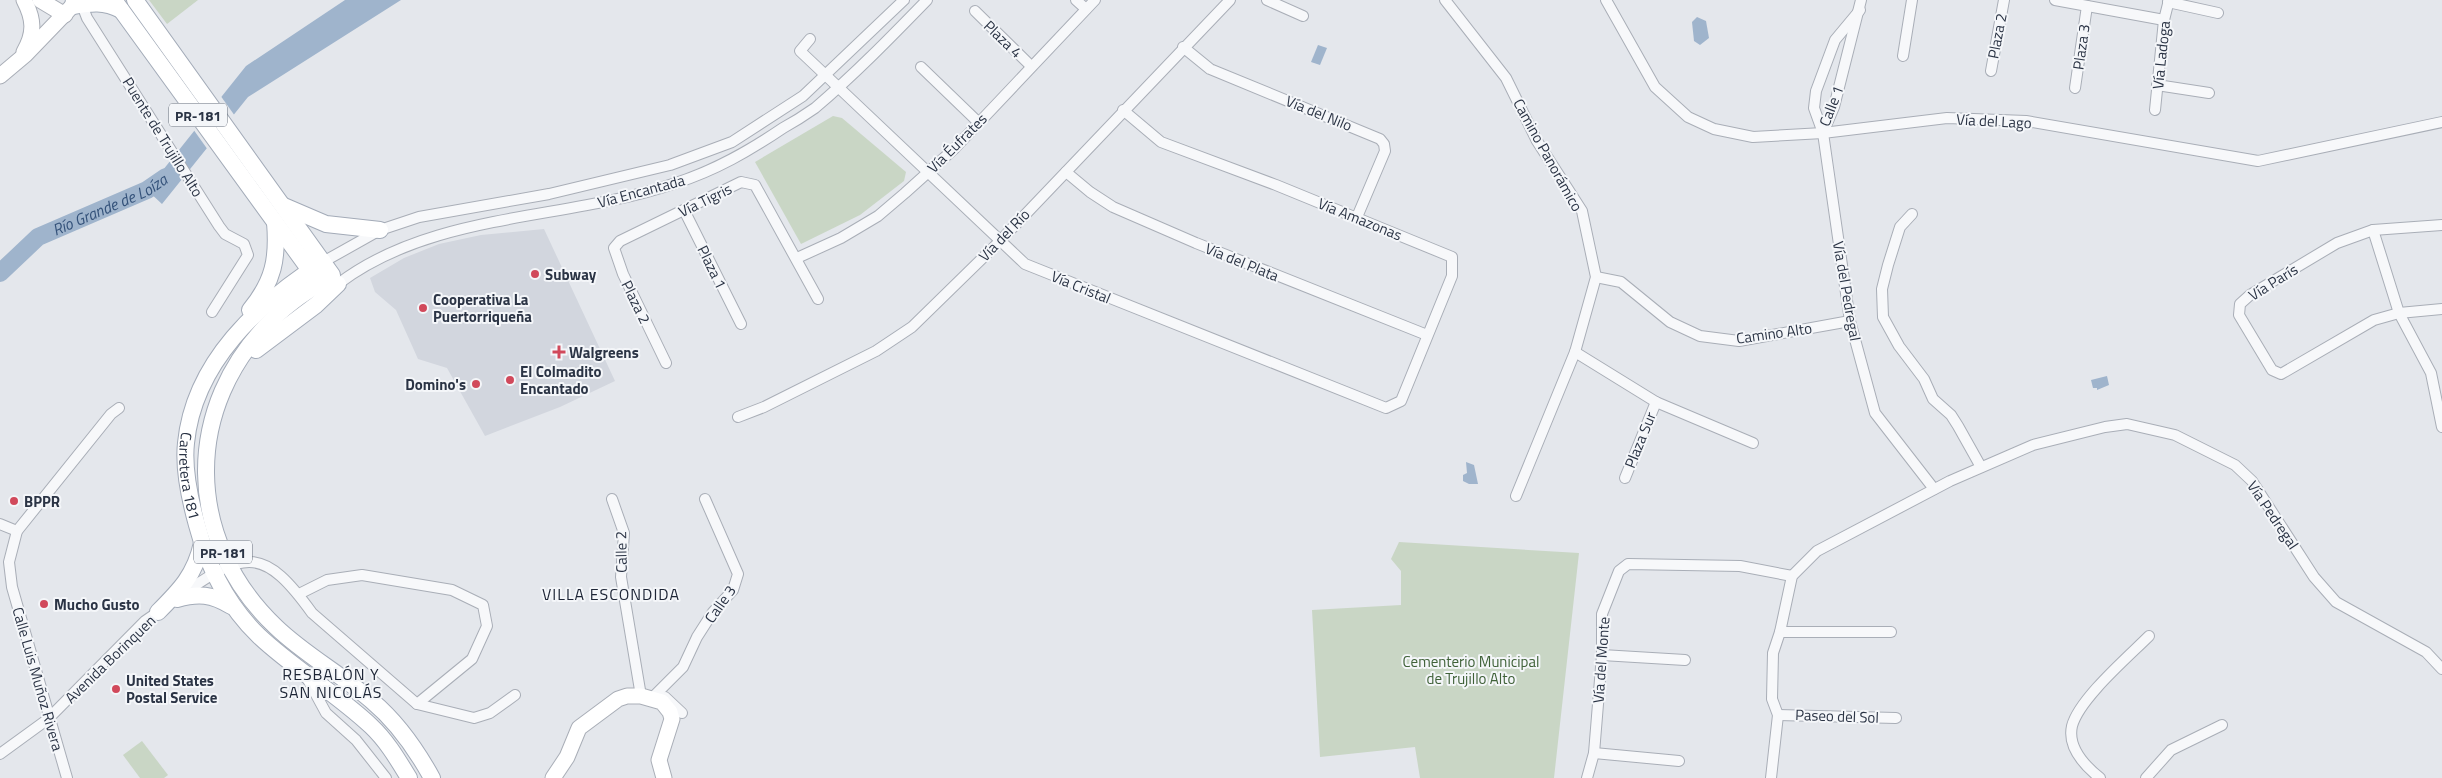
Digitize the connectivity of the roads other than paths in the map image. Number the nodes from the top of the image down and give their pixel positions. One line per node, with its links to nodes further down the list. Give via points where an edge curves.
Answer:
1 (24, 0): 28 (main road, via 31,13 33,27 30,42)
2 (40, 0): 15 (main road)
3 (904, 0): 33 (street, Vía Encantada)
4 (927, 0): 35 (street, Vía Encantada)
5 (1076, 0): 19 (street)
6 (1095, 0): 19 (street, Vía Éufrates)
7 (1230, 0): 26 (street, Vía del Río)
8 (1267, 0): 23 (street)
9 (1445, 0): 56 (street, Camino Panorámico, via 1506,78 1537,141 1582,211)
10 (1606, 0): 42 (street, Vía del Lago, via 1655,87 1688,117 1714,129 1752,137)
11 (1912, 0): 27 (street)
12 (2004, 0): 31 (street, Plaza 2)
13 (2055, 0): 18 (street)
14 (2168, 1): 22 (street); 24 (street, Vía Ladoga)
15 (74, 5): 20 (main road, via 94,2 109,4); 28 (main road); 59 (street, Puente de Trujillo Alto, via 87,18 225,234 244,244 248,255)
16 (1860, 5): 42 (street, Calle 1, via 1834,107); 42 (street, Calle 1, via 1835,40 1816,91 1814,108)
17 (139, 6): 45 (main road, PR-181)
18 (2087, 6): 24 (street); 36 (street, Plaza 3)
19 (1086, 10): 29 (street, Vía Éufrates)
20 (122, 11): 45 (main road, PR-181)
21 (975, 12): 29 (street, Plaza 4)
22 (2218, 13)
23 (1303, 16)
24 (2164, 20): 34 (street, Vía Ladoga)
25 (810, 39): 33 (street, Vía Cristal, via 800,51)
26 (1183, 47): 38 (street, Vía del Río); 48 (street, Vía del Nilo, via 1210,69 1380,139 1385,151)
27 (1903, 56)
28 (20, 59): 32 (main road)
29 (1031, 66): 40 (street, Vía Éufrates)
30 (921, 67): 40 (street)
31 (1991, 71)
32 (0, 76)
33 (825, 76): 35 (street, Vía Cristal); 50 (street, Vía Encantada, via 803,96 732,142 670,165 549,194 419,218)
34 (2157, 85): 37 (street); 39 (street, Vía Ladoga)
35 (837, 87): 43 (street, Vía Cristal); 55 (street, Vía Encantada, via 814,109 739,157 676,184 431,238)
36 (2075, 88)
37 (2209, 93)
38 (1123, 110): 44 (street, Vía del Río); 48 (street, Vía Amazonas, via 1161,142)
39 (2155, 110)
40 (978, 122): 43 (street, Vía Éufrates)
41 (2442, 122): 42 (street, Vía del Lago, via 2258,161 2026,121 1946,118)
42 (1823, 133): 61 (street, Vía del Pedregal)
43 (928, 172): 53 (street, Vía Cristal); 54 (street, Vía Éufrates, via 878,216)
44 (1066, 172): 53 (street, Vía del Río); 63 (street, Vía del Plata, via 1114,207)
45 (275, 207): 50 (main road, via 326,224); 55 (main road, PR-181); 65 (main road, via 277,248 270,279)
46 (684, 210): 52 (street, Vía Tigris); 54 (street, Vía Tigris, via 741,182 755,184); 62 (street, Plaza 1)
47 (1912, 214): 73 (street, via 1900,227 1888,265 1882,289 1883,317 1899,346 1924,379 1933,400 1951,415)
48 (1357, 217): 63 (street, Vía Amazonas, via 1452,257 1452,276)
49 (2442, 225): 51 (street, Vía París)
50 (380, 230): 55 (street, Vía Encantada)
51 (2373, 230): 60 (street); 60 (street, Vía París, via 2337,242 2250,295 2240,304 2239,316 2272,370 2281,374 2374,320)
52 (620, 241): 66 (street, Plaza 2, via 614,248 616,260)
53 (999, 242): 68 (street, Vía Cristal, via 1024,264 1046,274 1386,408); 70 (street, Vía del Río, via 912,327 868,355)
54 (797, 258): 57 (street, Vía Tigris)
55 (324, 275): 65 (main road, Carretera 181 / PR-181, via 264,306); 82 (main road, Carretera 181 / PR-181, via 316,305 236,366 217,406 205,458 209,508)
56 (1596, 277): 61 (street, Camino Alto, via 1621,282 1670,322 1700,336 1739,340); 64 (street, Camino Panorámico)
57 (818, 299)
58 (2442, 309): 60 (street, Vía París)
59 (212, 312)
60 (2399, 313): 71 (street, via 2431,372)
61 (1850, 321): 75 (street, Vía del Pedregal, via 1875,413)
62 (741, 324)
63 (1427, 336): 68 (street, Vía Amazonas, via 1401,401)
64 (1574, 352): 67 (street); 76 (street, Camino Panorámico)
65 (216, 357): 81 (main road, Carretera 181 / PR-181, via 201,387 186,443 191,504)
66 (666, 363)
67 (1656, 402): 72 (street); 74 (street, Plaza Sur)
68 (1393, 405)
69 (119, 408): 80 (street, Calle Luis Muñoz Rivera)
70 (738, 417)
71 (2442, 426)
72 (1753, 443)
73 (1981, 467): 75 (street, Vía Pedregal); 94 (street, Vía Pedregal, via 2040,442 2105,427 2127,424 2175,435 2235,465 2252,481 2314,577 2336,602 2426,652)
74 (1625, 478)
75 (1934, 489): 84 (street, via 1817,551)
76 (1516, 496)
77 (705, 498): 97 (street, Calle 3, via 738,574 733,590 713,612 683,668)
78 (612, 499): 97 (street, Calle 2, via 624,533 621,577)
79 (0, 524): 80 (street)
80 (16, 531): 102 (street, Calle Luis Muñoz Rivera, via 9,562 12,588)
81 (202, 543): 83 (main road, Carretera 181 / PR-181); 88 (main road, via 190,576)
82 (229, 566): 83 (street, Avenida Borinquen); 85 (street, Avenida Borinquen, via 257,562 268,565); 104 (main road, Carretera 181 / PR-181, via 254,604 276,627 372,700)
83 (213, 573): 86 (street, Avenida Borinquen); 87 (main road, Carretera 181 / PR-181)
84 (1792, 576): 89 (street); 92 (street, Vía del Monte, via 1740,566 1628,564 1619,571 1602,614)
85 (299, 594): 98 (street, Avenida Borinquen, via 312,613); 98 (street, via 328,580 362,575 452,590 484,605 487,626 472,659)
86 (177, 599): 87 (main road, via 194,594 210,596); 88 (street, Avenida Borinquen)
87 (235, 609): 95 (main road, Carretera 181 / PR-181, via 259,636)
88 (158, 612): 102 (street, Avenida Borinquen)
89 (1780, 632): 90 (street); 100 (street, via 1773,653 1772,699)
90 (1891, 632)
91 (2149, 636): 117 (street, via 2083,703 2072,727 2074,748 2084,765)
92 (1602, 655): 93 (street); 105 (street, Vía del Monte)
93 (1685, 660)
94 (2442, 669)
95 (305, 675): 109 (street, via 326,713 356,740); 110 (main road, Carretera 181 / PR-181, via 371,726)
96 (515, 695): 98 (street, via 490,713 474,718)
97 (651, 695): 99 (street); 113 (main road, via 618,699 579,728 567,757); 114 (main road, via 667,707 672,719 659,760)
98 (417, 704)
99 (682, 713)
100 (1778, 715): 101 (street, Paseo del Sol); 116 (street)
101 (1896, 718)
102 (48, 719): 106 (street, Avenida Borinquen); 108 (street, Calle Luis Muñoz Rivera)
103 (2222, 725): 118 (street, via 2171,750)
104 (416, 751): 111 (main road, Carretera 181 / PR-181); 112 (main road, via 428,758)
105 (1594, 753): 107 (street); 115 (street, Vía del Monte)
106 (0, 754)
107 (1679, 761)
108 (67, 778)
109 (386, 778)
110 (409, 778)
111 (432, 778)
112 (440, 778)
113 (553, 778)
114 (664, 778)
115 (1587, 778)
116 (1771, 778)
117 (2100, 778)
118 (2146, 778)

